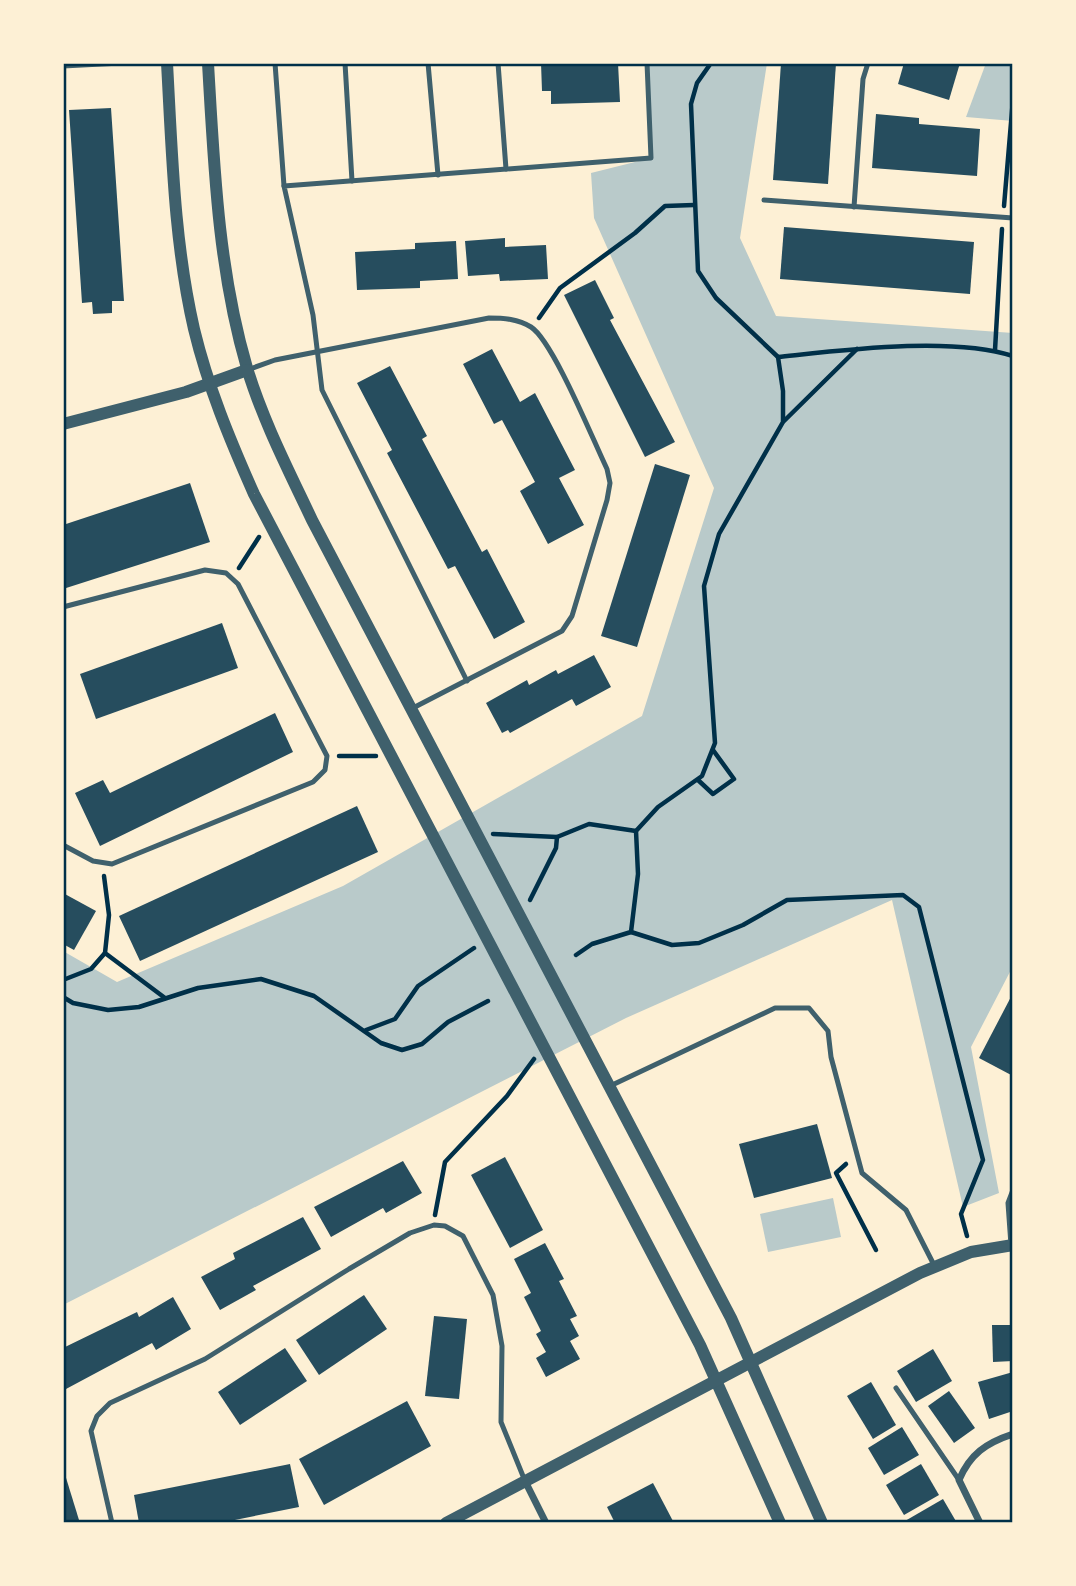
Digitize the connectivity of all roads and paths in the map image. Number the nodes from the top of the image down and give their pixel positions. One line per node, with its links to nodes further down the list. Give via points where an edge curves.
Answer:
1 (121, 63): 11 (lane)
2 (167, 63): 26 (street, via 173,187 182,256)
3 (208, 63): 25 (street, via 218,222)
4 (275, 63): 15 (lane)
5 (345, 63): 14 (lane)
6 (428, 63): 13 (lane)
7 (498, 63): 12 (lane)
8 (647, 63): 12 (lane, via 651,158)
9 (710, 63): 17 (path, via 691,104)
10 (868, 63): 18 (lane)
11 (63, 66)
12 (506, 169): 13 (lane)
13 (438, 175): 14 (lane)
14 (352, 181): 15 (lane)
15 (284, 186): 22 (lane)
16 (764, 200): 18 (lane)
17 (694, 205): 20 (path, via 665,206 560,288); 24 (path, via 698,271 716,298)
18 (854, 207): 19 (lane)
19 (1013, 218)
20 (533, 328): 22 (lane, via 520,321 489,318); 32 (lane, via 547,347 607,469 610,484 568,624 555,637)
21 (858, 348): 23 (path, via 987,348); 24 (path); 27 (path)
22 (318, 351): 25 (lane); 32 (lane, via 322,390)
23 (1013, 356)
24 (778, 357): 27 (path)
25 (247, 370): 26 (street); 33 (street, via 306,507)
26 (209, 384): 28 (street); 29 (street)
27 (783, 422): 34 (path, via 719,534 704,586)
28 (63, 424)
29 (268, 523): 30 (path); 36 (street)
30 (233, 578): 31 (lane, via 219,570 205,570); 35 (lane)
31 (63, 607)
32 (467, 681): 33 (lane)
33 (411, 709): 39 (street)
34 (713, 749): 37 (path); 37 (path, via 734,779 713,794)
35 (327, 756): 36 (path); 42 (lane, via 326,770 313,782 121,861)
36 (391, 756): 45 (street)
37 (698, 779): 38 (path, via 658,807)
38 (636, 831): 40 (path, via 589,824); 44 (path, via 638,874)
39 (477, 833): 40 (path); 43 (street)
40 (557, 837): 43 (path, via 556,848)
41 (63, 845): 42 (lane)
42 (103, 864): 46 (path, via 109,915)
43 (521, 918): 54 (street)
44 (631, 932): 47 (path, via 592,944); 60 (path, via 672,945 699,943 787,900 903,895 919,907 983,1160 961,1214)
45 (487, 940): 52 (path, via 418,986 395,1019); 53 (street)
46 (105, 953): 48 (path, via 91,969); 50 (path)
47 (576, 955)
48 (63, 980)
49 (63, 997): 50 (path, via 108,1010)
50 (166, 999): 52 (path, via 198,988 261,979 314,996)
51 (488, 1001): 52 (path, via 448,1022 422,1044 402,1050 381,1044)
52 (366, 1030)
53 (543, 1047): 57 (path, via 507,1096 445,1162); 63 (street)
54 (610, 1087): 55 (lane, via 775,1008 808,1008 828,1031); 62 (street)
55 (857, 1154): 59 (path, via 836,1172); 61 (lane, via 862,1173 906,1210)
56 (1013, 1190): 58 (lane, via 1008,1203)
57 (434, 1225): 67 (lane, via 463,1236 493,1295 502,1346 501,1422); 68 (lane, via 410,1233 205,1359 110,1404 97,1416 91,1431)
58 (1012, 1245): 60 (street)
59 (876, 1250)
60 (971, 1252): 61 (street)
61 (935, 1266): 62 (street)
62 (752, 1362): 63 (street); 72 (street)
63 (717, 1380): 67 (street); 71 (street)
64 (896, 1388): 66 (lane)
65 (1013, 1434): 66 (street, via 986,1444 966,1464)
66 (959, 1480): 73 (street)
67 (525, 1481): 69 (street); 70 (street)
68 (112, 1523)
69 (446, 1523)
70 (546, 1523)
71 (780, 1523)
72 (822, 1523)
73 (980, 1523)

